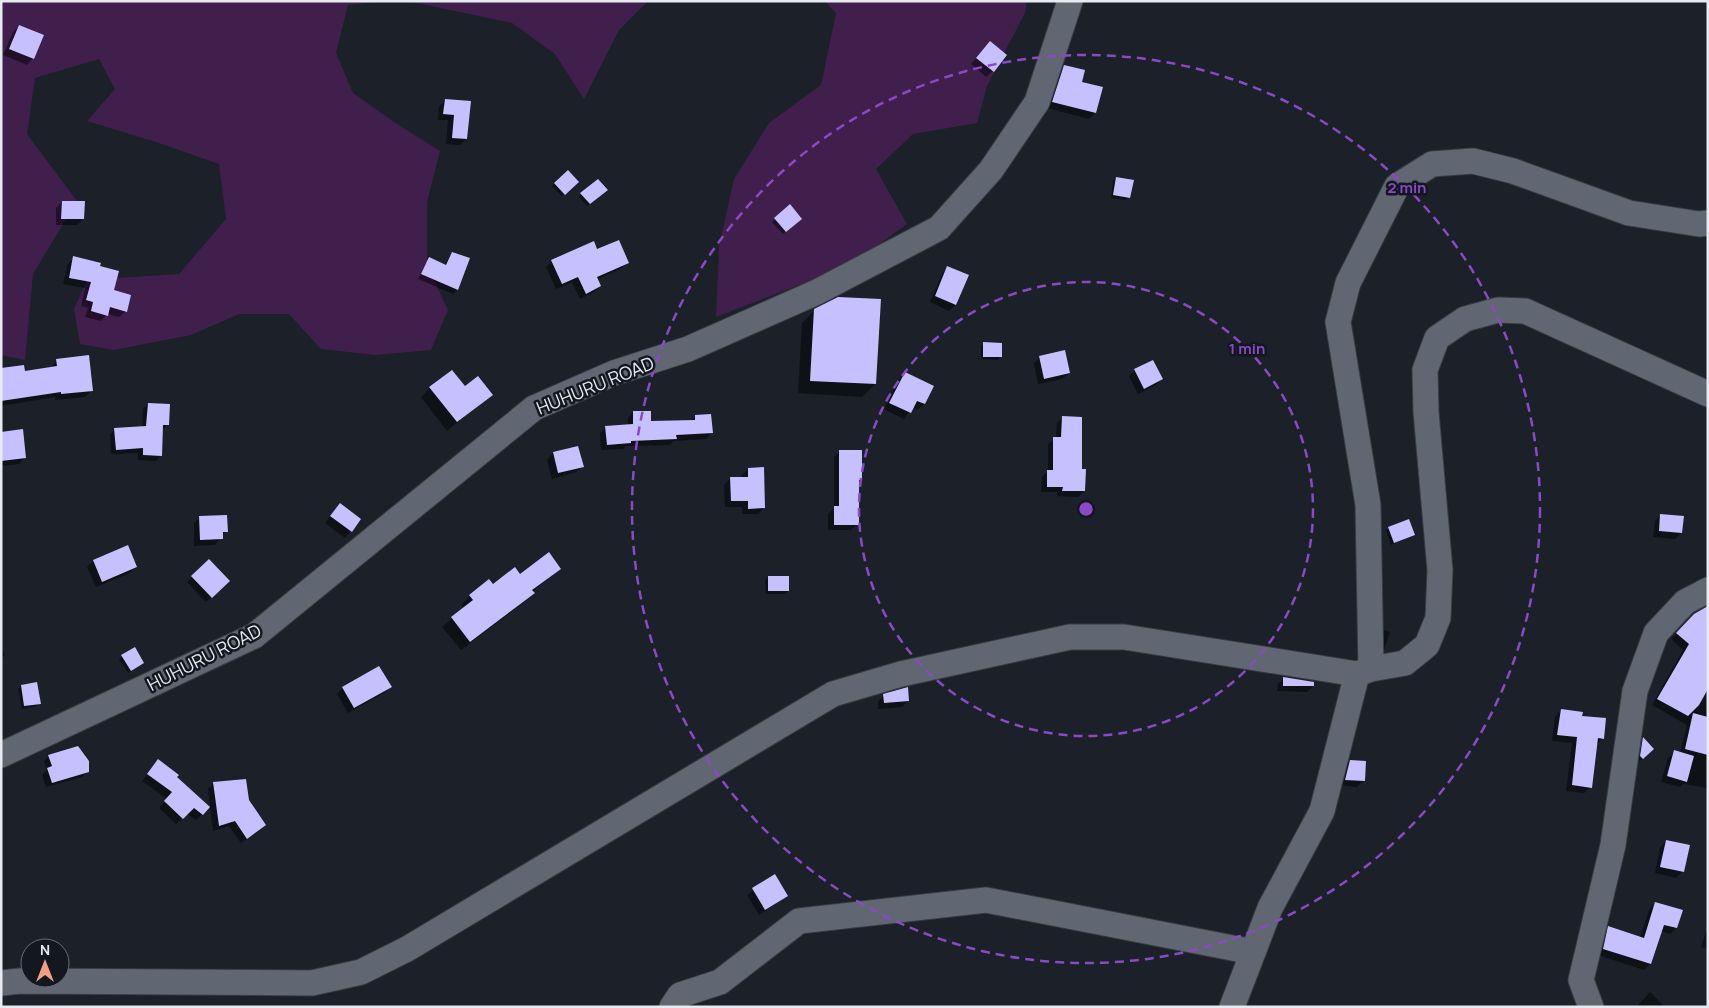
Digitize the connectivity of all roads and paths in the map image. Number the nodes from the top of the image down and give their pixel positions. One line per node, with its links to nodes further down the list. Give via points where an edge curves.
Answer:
1 (1070, 1): 6 (street, HUHURU ROAD, via 1037,102 991,170 939,228 800,299 688,349 614,373 534,408 254,636)
2 (1708, 223): 5 (street, via 1629,213 1513,171 1473,161 1432,164 1397,186 1348,283 1338,322 1368,505)
3 (1708, 394): 5 (street, via 1525,311 1498,310 1466,319 1436,338 1425,370 1440,570 1438,618 1427,645 1405,663)
4 (1708, 590): 11 (street, via 1685,602 1656,633 1635,691 1613,845 1582,980)
5 (1364, 671): 7 (street, via 1322,811 1270,908); 8 (street, via 1124,637 1070,637 901,674 833,694 407,949 361,972 312,983)
6 (1, 755)
7 (1253, 952): 9 (street, via 986,900 799,921 720,982 680,995); 10 (street)
8 (1, 983)
9 (672, 1007)
10 (1232, 1007)
11 (1592, 1007)

